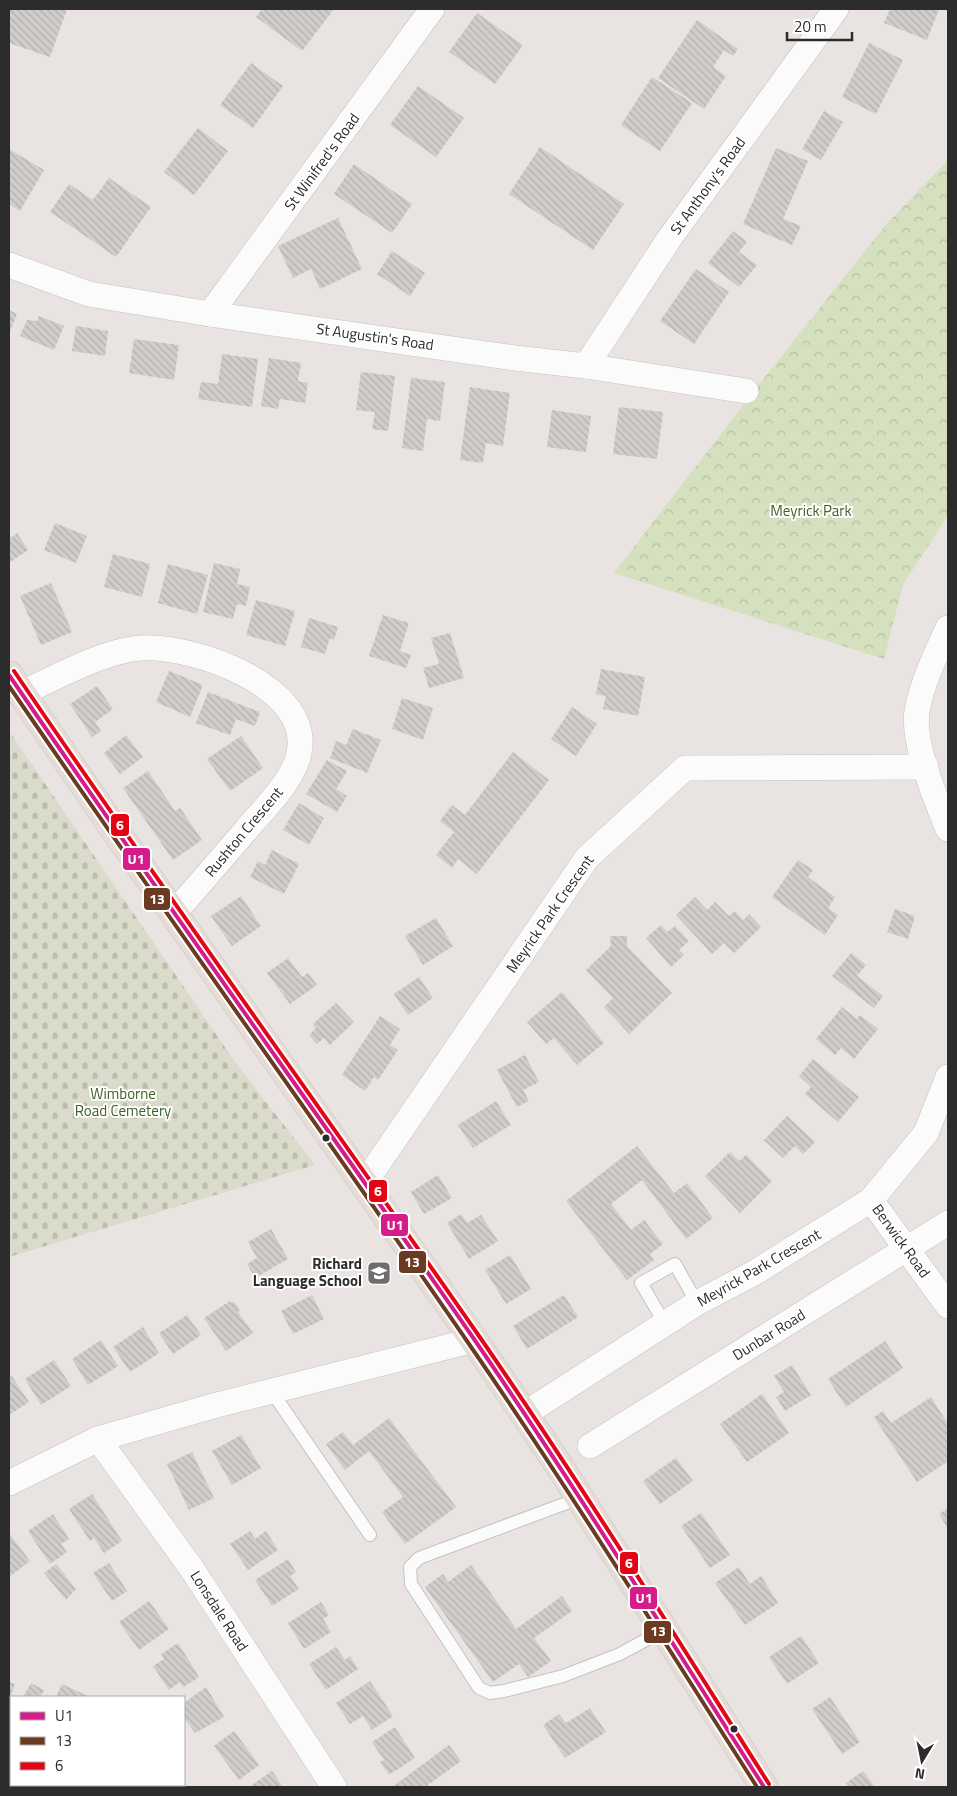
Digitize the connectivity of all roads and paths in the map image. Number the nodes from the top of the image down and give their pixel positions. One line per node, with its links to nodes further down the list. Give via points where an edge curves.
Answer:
1 (432, 9): 4 (street, St Winifred's Road)
2 (836, 9): 5 (street, St Anthony's Road, via 669,240)
3 (9, 265): 4 (street, St Augustin's Road, via 89,294)
4 (210, 314): 5 (street, St Augustin's Road)
5 (586, 366): 6 (street, St Augustin's Road)
6 (746, 391)
7 (948, 628): 9 (street, via 917,712 918,745)
8 (15, 684): 11 (main road); 11 (street, Rushton Crescent, via 140,648 185,651 234,668 276,693 298,726 299,754 284,785)
9 (926, 767): 10 (street); 13 (street, Meyrick Park Crescent, via 684,768 587,858)
10 (948, 829)
11 (174, 913): 13 (main road)
12 (948, 1077): 14 (street, Meyrick Park Crescent, via 926,1133)
13 (364, 1184): 20 (main road)
14 (871, 1200): 16 (street, Berwick Road); 17 (street, Meyrick Park Crescent, via 754,1274)
15 (948, 1223): 16 (street, Dunbar Road)
16 (906, 1251): 18 (street, Berwick Road); 24 (street, Dunbar Road)
17 (697, 1303): 19 (street, Meyrick Park Crescent); 19 (lane, via 674,1264 641,1283)
18 (948, 1306)
19 (665, 1324): 22 (street, Meyrick Park Crescent)
20 (474, 1340): 21 (street); 22 (main road)
21 (272, 1392): 23 (street); 27 (lane)
22 (523, 1415): 26 (main road)
23 (98, 1439): 25 (street); 29 (street, Lonsdale Road, via 192,1569)
24 (590, 1446)
25 (9, 1483)
26 (580, 1498): 28 (main road); 28 (lane, via 419,1558 410,1567 411,1584 479,1688 486,1692 504,1691 563,1676 620,1654)
27 (370, 1534)
28 (664, 1630): 30 (main road)
29 (334, 1787)
30 (764, 1787)

